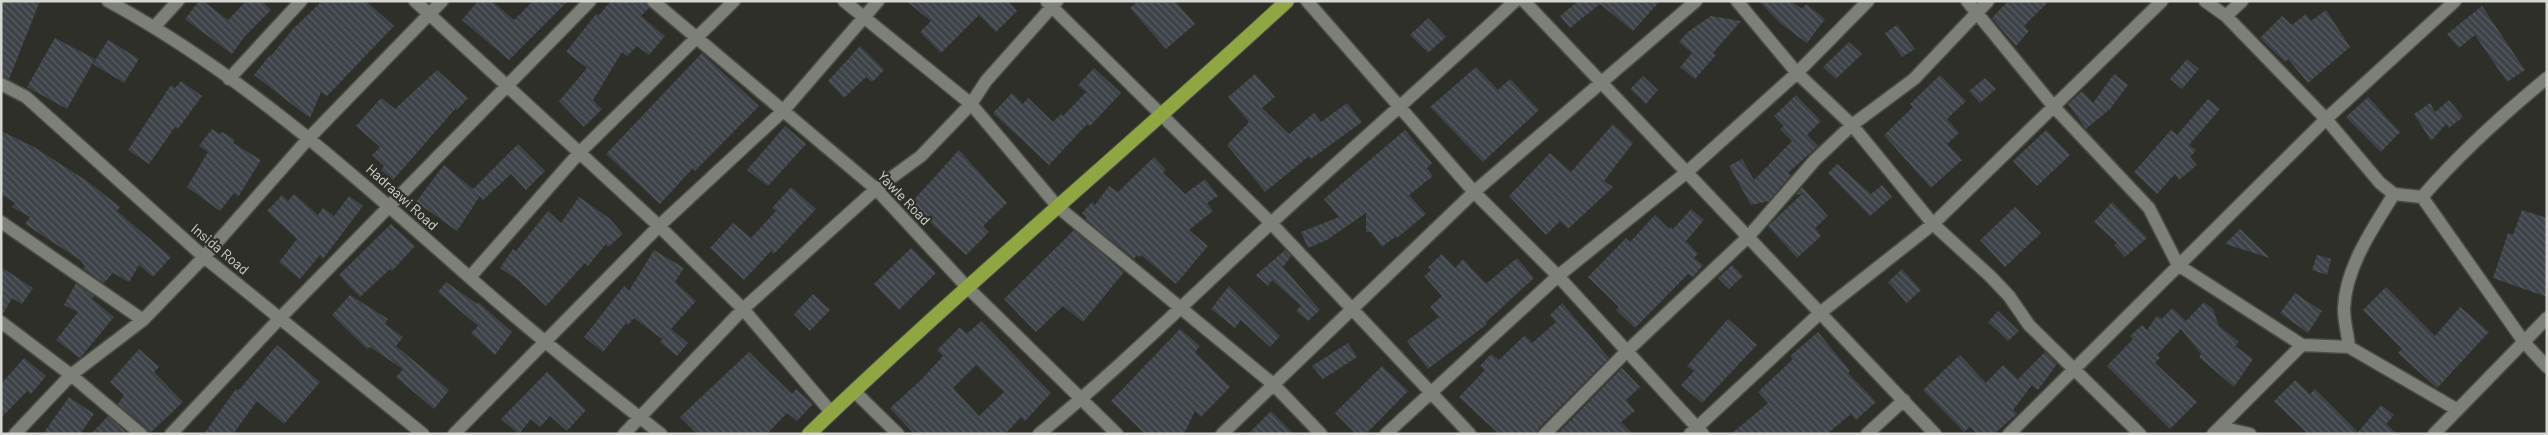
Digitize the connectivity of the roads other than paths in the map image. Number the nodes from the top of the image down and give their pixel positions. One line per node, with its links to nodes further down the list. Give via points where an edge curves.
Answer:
1 (108, 1): 29 (street, Hadraawi Road)
2 (178, 1): 29 (street)
3 (301, 1): 33 (street)
4 (415, 1): 26 (street)
5 (442, 1): 26 (street)
6 (590, 1): 36 (street)
7 (653, 1): 30 (street, Yawle Road)
8 (734, 1): 30 (street)
9 (844, 1): 28 (street)
10 (878, 1): 28 (street)
11 (1287, 1): 41 (highway)
12 (1307, 1): 39 (street)
13 (1515, 1): 39 (street)
14 (1524, 1): 34 (street)
15 (1696, 1): 34 (street)
16 (1737, 1): 31 (street)
17 (1868, 1): 31 (street)
18 (1967, 1): 25 (street)
19 (1988, 1): 25 (street)
20 (2162, 1): 38 (street)
21 (2205, 1): 27 (street)
22 (2242, 1): 27 (street)
23 (2456, 1): 42 (street)
24 (1052, 3): 37 (street, via 986,80); 41 (street)
25 (1976, 12): 38 (street); 43 (street, via 1914,79)
26 (428, 15): 36 (street); 44 (street)
27 (2226, 16): 42 (street)
28 (863, 18): 37 (street); 40 (street)
29 (155, 26): 33 (street, Hadraawi Road)
30 (697, 37): 40 (street, Yawle Road); 45 (street)
31 (1797, 73): 43 (street); 46 (street)
32 (2547, 78): 50 (street, via 2449,165)
33 (229, 79): 44 (street, Hadraawi Road)
34 (1599, 83): 46 (street); 48 (street)
35 (1, 84): 58 (street, Insida Road, via 26,97)
36 (506, 86): 45 (street); 51 (street)
37 (971, 104): 47 (street, via 921,156); 52 (street)
38 (2054, 107): 55 (street); 59 (street, via 2149,208)
39 (1400, 108): 48 (street); 54 (street)
40 (783, 111): 47 (street, Yawle Road); 56 (street)
41 (1163, 116): 52 (highway); 54 (street)
42 (2326, 119): 49 (street, via 2380,184); 59 (street)
43 (1852, 125): 55 (street); 57 (street, via 1815,160)
44 (308, 139): 51 (street, Hadraawi Road); 58 (street)
45 (579, 153): 56 (street); 61 (street)
46 (1687, 172): 57 (street); 60 (street)
47 (876, 188): 62 (street, Yawle Road); 64 (street)
48 (1474, 192): 60 (street); 65 (street)
49 (2394, 194): 50 (street); 74 (street, via 2351,274 2344,308)
50 (2422, 196): 72 (street)
51 (391, 207): 61 (street, Hadraawi Road); 67 (street)
52 (1058, 207): 62 (highway); 63 (street)
53 (1, 222): 69 (street)
54 (1271, 223): 63 (street); 65 (street)
55 (1933, 224): 66 (street); 77 (street, via 1990,276 2029,324)
56 (659, 226): 64 (street); 71 (street)
57 (1748, 237): 66 (street); 75 (street)
58 (204, 257): 67 (street, Insida Road); 69 (street)
59 (2178, 265): 73 (street); 77 (street)
60 (1558, 276): 75 (street); 81 (street)
61 (470, 277): 71 (street, Hadraawi Road)
62 (966, 286): 80 (highway); 82 (street, Yawle Road)
63 (1179, 308): 79 (street); 82 (street)
64 (744, 310): 85 (street); 86 (street)
65 (1352, 310): 79 (street); 81 (street)
66 (1820, 313): 83 (street); 88 (street)
67 (280, 318): 92 (street); 93 (street, Insida Road)
68 (2547, 318): 72 (street)
69 (142, 320): 78 (street)
70 (1, 322): 78 (street)
71 (546, 341): 86 (street, Hadraawi Road); 94 (street)
72 (2524, 342): 76 (street); 84 (street)
73 (2302, 345): 74 (street); 87 (street)
74 (2349, 347): 84 (street)
75 (1626, 352): 88 (street); 105 (street)
76 (2547, 367)
77 (2074, 369): 108 (street); 109 (street)
78 (71, 375): 90 (street); 91 (street)
79 (1273, 384): 101 (street); 102 (street)
80 (855, 392): 85 (highway); 98 (street)
81 (1430, 394): 103 (street); 104 (street)
82 (1082, 399): 99 (street); 100 (street, Yawle Road)
83 (1904, 400): 106 (street); 107 (street)
84 (2456, 409): 89 (street)
85 (831, 412): 97 (highway)
86 (641, 418): 95 (street); 96 (street, Hadraawi Road)
87 (2217, 430): 110 (street)
88 (1696, 432)
89 (2440, 432)
90 (15, 434)
91 (141, 434)
92 (171, 434)
93 (423, 434)
94 (454, 434)
95 (624, 434)
96 (661, 434)
97 (809, 434)
98 (898, 434)
99 (1039, 434)
100 (1116, 434)
101 (1222, 434)
102 (1321, 434)
103 (1386, 434)
104 (1470, 434)
105 (1545, 434)
106 (1867, 434)
107 (1935, 434)
108 (2009, 434)
109 (2140, 434)
110 (2250, 434)

